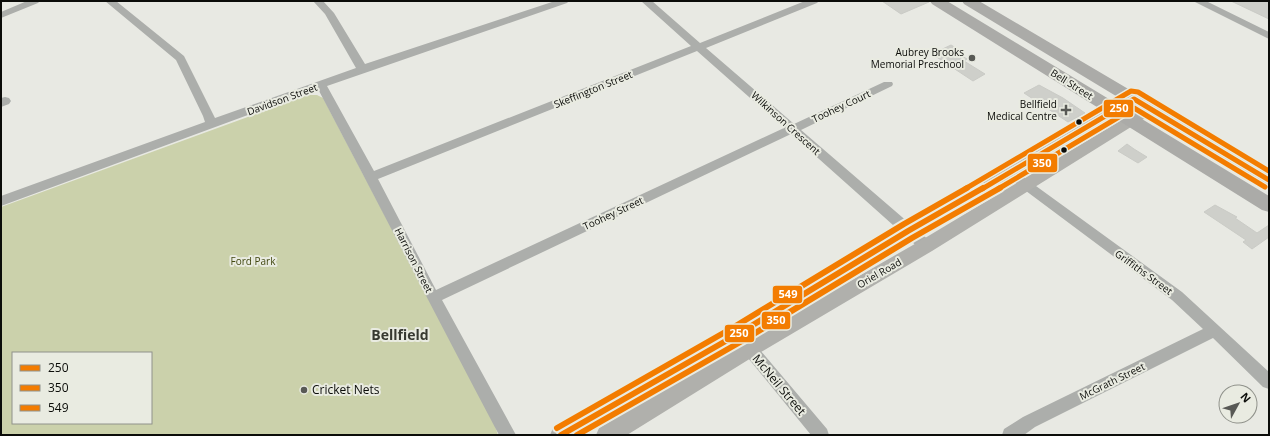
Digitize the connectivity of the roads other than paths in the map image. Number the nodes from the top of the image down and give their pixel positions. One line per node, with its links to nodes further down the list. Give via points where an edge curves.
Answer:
1 (35, 1): 10 (street)
2 (110, 1): 20 (street, via 180,58)
3 (319, 1): 13 (street, via 329,13)
4 (564, 1): 13 (street, Davidson Street)
5 (646, 1): 12 (street, Wilkinson Crescent)
6 (814, 1): 12 (street, Skeffington Street)
7 (937, 1): 18 (highway, Bell Street)
8 (969, 1): 16 (highway, Bell Street)
9 (1198, 1): 11 (street)
10 (1, 15)
11 (1269, 36)
12 (700, 47): 21 (street, Wilkinson Crescent); 23 (street, Skeffington Street)
13 (362, 70): 15 (street, Davidson Street)
14 (888, 84): 21 (street, Toohey Court)
15 (321, 85): 20 (street, Davidson Street); 23 (street, Harrison Street)
16 (1134, 99): 17 (highway, Bell Street); 18 (main road, Oriel Road)
17 (1150, 109): 19 (main road, Oriel Road); 24 (highway, Bell Street)
18 (1114, 110): 19 (highway, Bell Street); 22 (main road, Oriel Road)
19 (1132, 121): 25 (main road, Oriel Road); 27 (highway, Bell Street)
20 (211, 124): 26 (street, Davidson Street)
21 (793, 129): 28 (street, Wilkinson Crescent); 30 (street, Toohey Street)
22 (1010, 173): 25 (street, Griffiths Street); 28 (main road, Oriel Road)
23 (371, 177): 30 (street, Harrison Street)
24 (1269, 180)
25 (1026, 185): 29 (main road, Oriel Road); 31 (street, Griffiths Street, via 1177,296)
26 (1, 201)
27 (1269, 205)
28 (908, 231): 29 (street, Wilkinson Crescent); 32 (main road, Oriel Road)
29 (926, 246): 32 (main road, Oriel Road)
30 (433, 298): 34 (street, Harrison Street)
31 (1215, 330): 33 (street, Griffiths Street); 38 (street, McGrath Street, via 1029,422)
32 (744, 342): 35 (main road, Oriel Road); 36 (main road, Oriel Road); 37 (street, McNeil Street)
33 (1269, 382)
34 (508, 435)
35 (561, 435)
36 (607, 435)
37 (821, 435)
38 (1010, 435)

